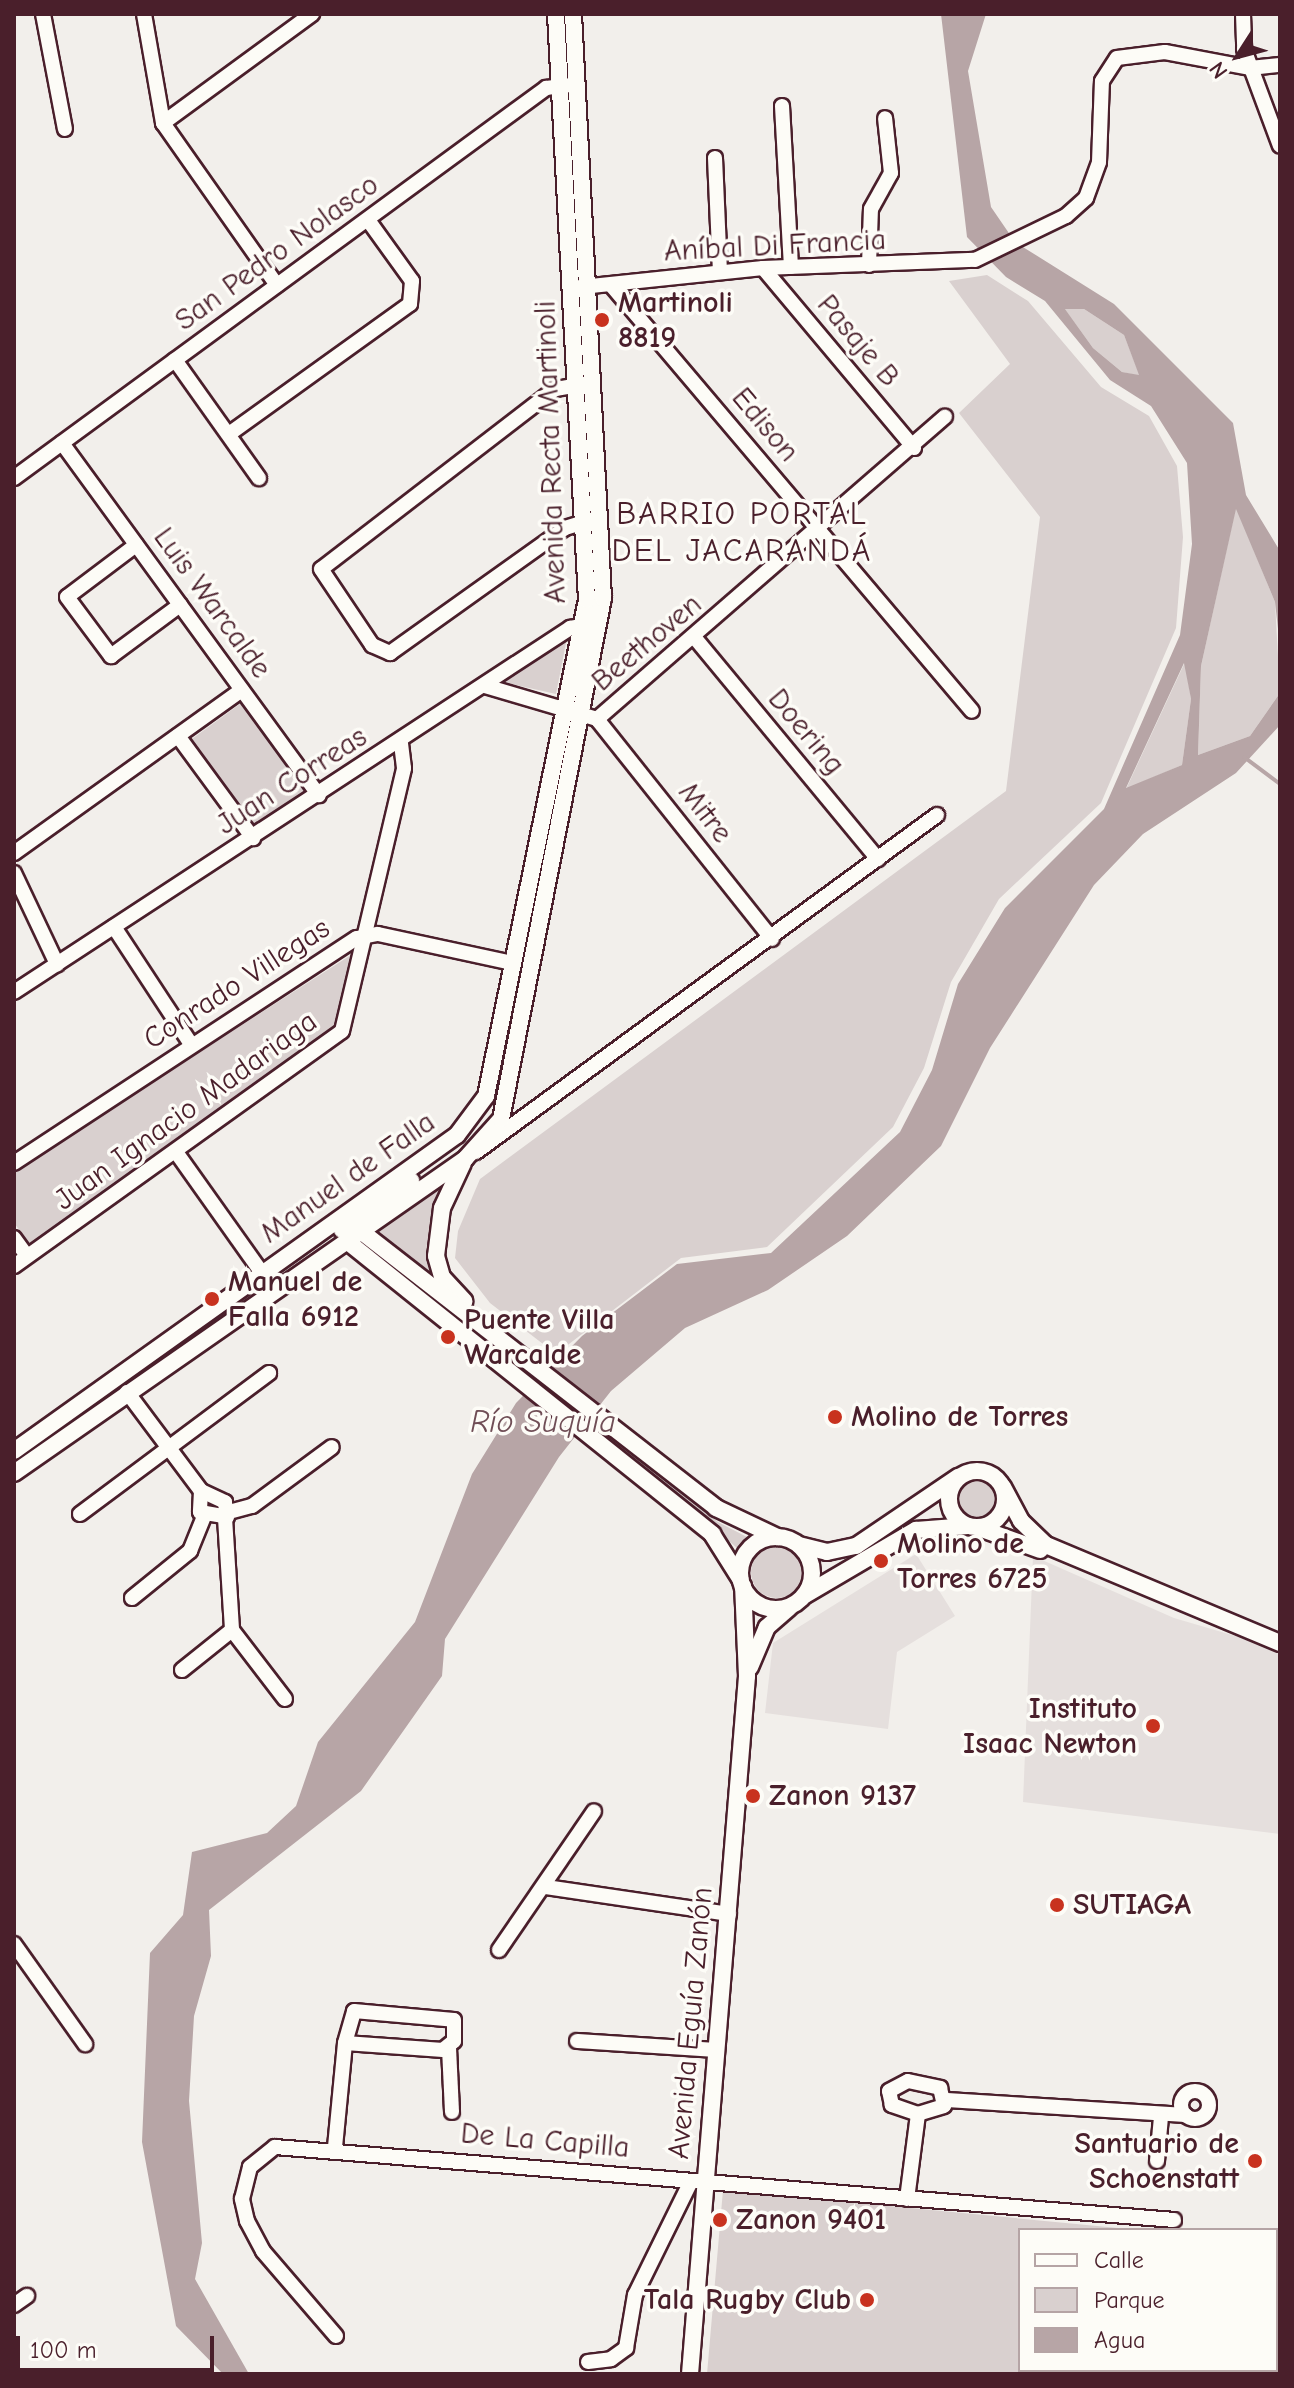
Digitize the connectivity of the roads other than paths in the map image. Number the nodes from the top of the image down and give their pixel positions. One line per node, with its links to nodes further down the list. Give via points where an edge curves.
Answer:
1 (43, 14): 13 (street)
2 (144, 14): 12 (street)
3 (312, 14): 12 (street)
4 (556, 14): 9 (main road, Avenida Recta Martinoli)
5 (573, 14): 9 (main road, Avenida Recta Martinoli)
6 (1243, 14): 8 (street)
7 (1280, 65): 8 (street)
8 (1250, 68): 14 (street); 17 (street, Aníbal Di Francia, via 1201,54 1117,58 1102,81 1097,175 1066,216 971,261)
9 (569, 85): 16 (street, San Pedro Nolasco, via 546,88); 23 (main road, Avenida Recta Martinoli)
10 (782, 106): 18 (street)
11 (885, 118): 17 (street, via 891,173 871,209)
12 (163, 123): 21 (street)
13 (65, 129)
14 (1280, 146)
15 (715, 158): 20 (street)
16 (368, 220): 21 (street, San Pedro Nolasco); 27 (street, via 412,281 410,304)
17 (869, 265): 18 (street, Aníbal Di Francia)
18 (791, 267): 19 (street, Aníbal Di Francia)
19 (763, 268): 20 (street, Aníbal Di Francia); 29 (street, Pasaje B)
20 (720, 272): 22 (street, Aníbal Di Francia)
21 (277, 285): 24 (street, San Pedro Nolasco)
22 (611, 285): 23 (street, Aníbal Di Francia); 33 (street, Edison)
23 (580, 287): 25 (main road, Avenida Recta Martinoli)
24 (175, 360): 27 (street); 28 (street, San Pedro Nolasco)
25 (585, 384): 32 (main road, Avenida Recta Martinoli); 32 (street, via 555,389 324,560 323,577 372,645 396,651)
26 (945, 417): 29 (street, Beethoven)
27 (229, 434): 31 (street)
28 (62, 443): 30 (street, San Pedro Nolasco); 34 (street, Luis Warcalde)
29 (914, 448): 33 (street, Beethoven)
30 (14, 478)
31 (259, 478)
32 (594, 520): 36 (main road, Avenida Recta Martinoli)
33 (821, 530): 37 (street, Beethoven); 41 (street, Edison)
34 (136, 545): 35 (street, Luis Warcalde); 35 (street, via 67,597 111,656)
35 (180, 605): 39 (street, Luis Warcalde)
36 (593, 624): 38 (street, Juan Correas); 40 (main road, Avenida Recta Martinoli)
37 (695, 638): 42 (street, Beethoven); 49 (street, Doering)
38 (485, 686): 40 (street); 44 (street, Juan Correas)
39 (242, 690): 43 (street); 45 (street, Luis Warcalde)
40 (574, 709): 42 (street); 54 (main road, Avenida Recta Martinoli); 58 (main road, Avenida Recta Martinoli)
41 (972, 711)
42 (597, 719): 53 (street, Mitre)
43 (178, 736): 47 (street); 48 (street)
44 (401, 742): 45 (street, Juan Correas); 52 (street, Juan Ignacio Madariaga, via 404,768)
45 (319, 795): 47 (street, Juan Correas)
46 (937, 815): 49 (street, Manuel de Falla)
47 (253, 838): 51 (street, Juan Correas)
48 (14, 853)
49 (878, 859): 53 (street, Manuel de Falla)
50 (14, 873): 55 (street)
51 (114, 927): 55 (street, Juan Correas); 57 (street)
52 (369, 934): 54 (street, Conrado Villegas); 57 (street, Conrado Villegas); 61 (street, Juan Ignacio Madariaga, via 342,1031)
53 (772, 939): 59 (street, Manuel de Falla)
54 (512, 963): 60 (main road, Avenida Recta Martinoli)
55 (57, 964): 56 (street, Juan Correas)
56 (14, 992)
57 (191, 1044): 63 (street, Conrado Villegas)
58 (505, 1107): 59 (street); 62 (main road, Manuel de Falla, via 493,1136)
59 (533, 1113): 62 (street, Manuel de Falla)
60 (476, 1115): 64 (main road, Avenida Recta Martinoli, via 473,1132); 68 (main road, Manuel de Falla)
61 (176, 1152): 66 (street, Juan Ignacio Madariaga); 68 (street)
62 (470, 1156): 64 (main road, Manuel de Falla); 69 (main road, via 442,1208 438,1268)
63 (14, 1163)
64 (352, 1234): 68 (main road); 69 (main road); 71 (main road, Manuel de Falla); 84 (main road, via 509,1371 719,1540)
65 (14, 1238): 66 (street)
66 (27, 1256): 67 (street, Juan Ignacio Madariaga)
67 (14, 1266)
68 (268, 1269): 74 (main road, Manuel de Falla)
69 (516, 1351): 83 (main road, via 726,1515)
70 (269, 1373): 72 (street)
71 (127, 1392): 72 (street); 75 (main road, Manuel de Falla)
72 (170, 1447): 78 (street); 79 (street)
73 (332, 1447): 80 (street, via 252,1506)
74 (14, 1451)
75 (14, 1473)
76 (958, 1477): 77 (main road, via 983,1471); 82 (main road, via 950,1509); 83 (main road, via 849,1549 820,1551)
77 (1003, 1487): 82 (main road, via 1003,1511); 85 (main road, via 1021,1521 1046,1545)
78 (201, 1491): 80 (street, via 218,1496); 81 (street)
79 (80, 1514)
80 (227, 1515): 81 (street); 89 (street)
81 (204, 1516): 86 (street, via 190,1551)
82 (972, 1527): 85 (main road); 87 (main road, via 916,1530)
83 (785, 1539): 84 (main road, via 748,1552); 87 (main road, via 811,1566)
84 (742, 1583): 87 (main road, via 765,1607); 93 (main road, Avenida Eguía Zanón)
85 (1142, 1590): 88 (main road)
86 (132, 1598)
87 (799, 1600): 93 (main road, Avenida Eguía Zanón, via 767,1627)
88 (1238, 1629): 90 (main road); 91 (main road)
89 (232, 1630): 92 (street); 94 (street)
90 (1280, 1637)
91 (1280, 1643)
92 (182, 1670)
93 (747, 1676): 97 (main road, Avenida Eguía Zanón)
94 (285, 1699)
95 (594, 1811): 96 (street)
96 (546, 1887): 97 (street); 99 (street)
97 (729, 1914): 104 (main road, Avenida Eguía Zanón)
98 (14, 1944): 102 (street)
99 (499, 1950)
100 (577, 2041): 104 (street)
101 (345, 2043): 103 (street); 103 (street, via 354,2011 454,2020); 110 (street)
102 (85, 2044)
103 (449, 2048): 106 (street)
104 (717, 2050): 112 (main road, Avenida Eguía Zanón)
105 (947, 2100): 107 (street, via 939,2110); 107 (street, via 933,2084 893,2086 892,2105); 109 (street)
106 (452, 2112)
107 (918, 2114): 113 (street)
108 (1186, 2115): 109 (street)
109 (1161, 2117): 111 (street)
110 (335, 2147): 112 (street, De La Capilla); 117 (street, De La Capilla, via 275,2147 250,2167 242,2199 247,2221)
111 (1157, 2161)
112 (699, 2182): 113 (street, De La Capilla); 118 (street, via 635,2295 626,2348 611,2359); 119 (main road, Avenida Eguía Zanón)
113 (907, 2199): 114 (street, De La Capilla)
114 (1174, 2220)
115 (27, 2296): 116 (street)
116 (14, 2305)
117 (336, 2336)
118 (588, 2362)
119 (690, 2374)

